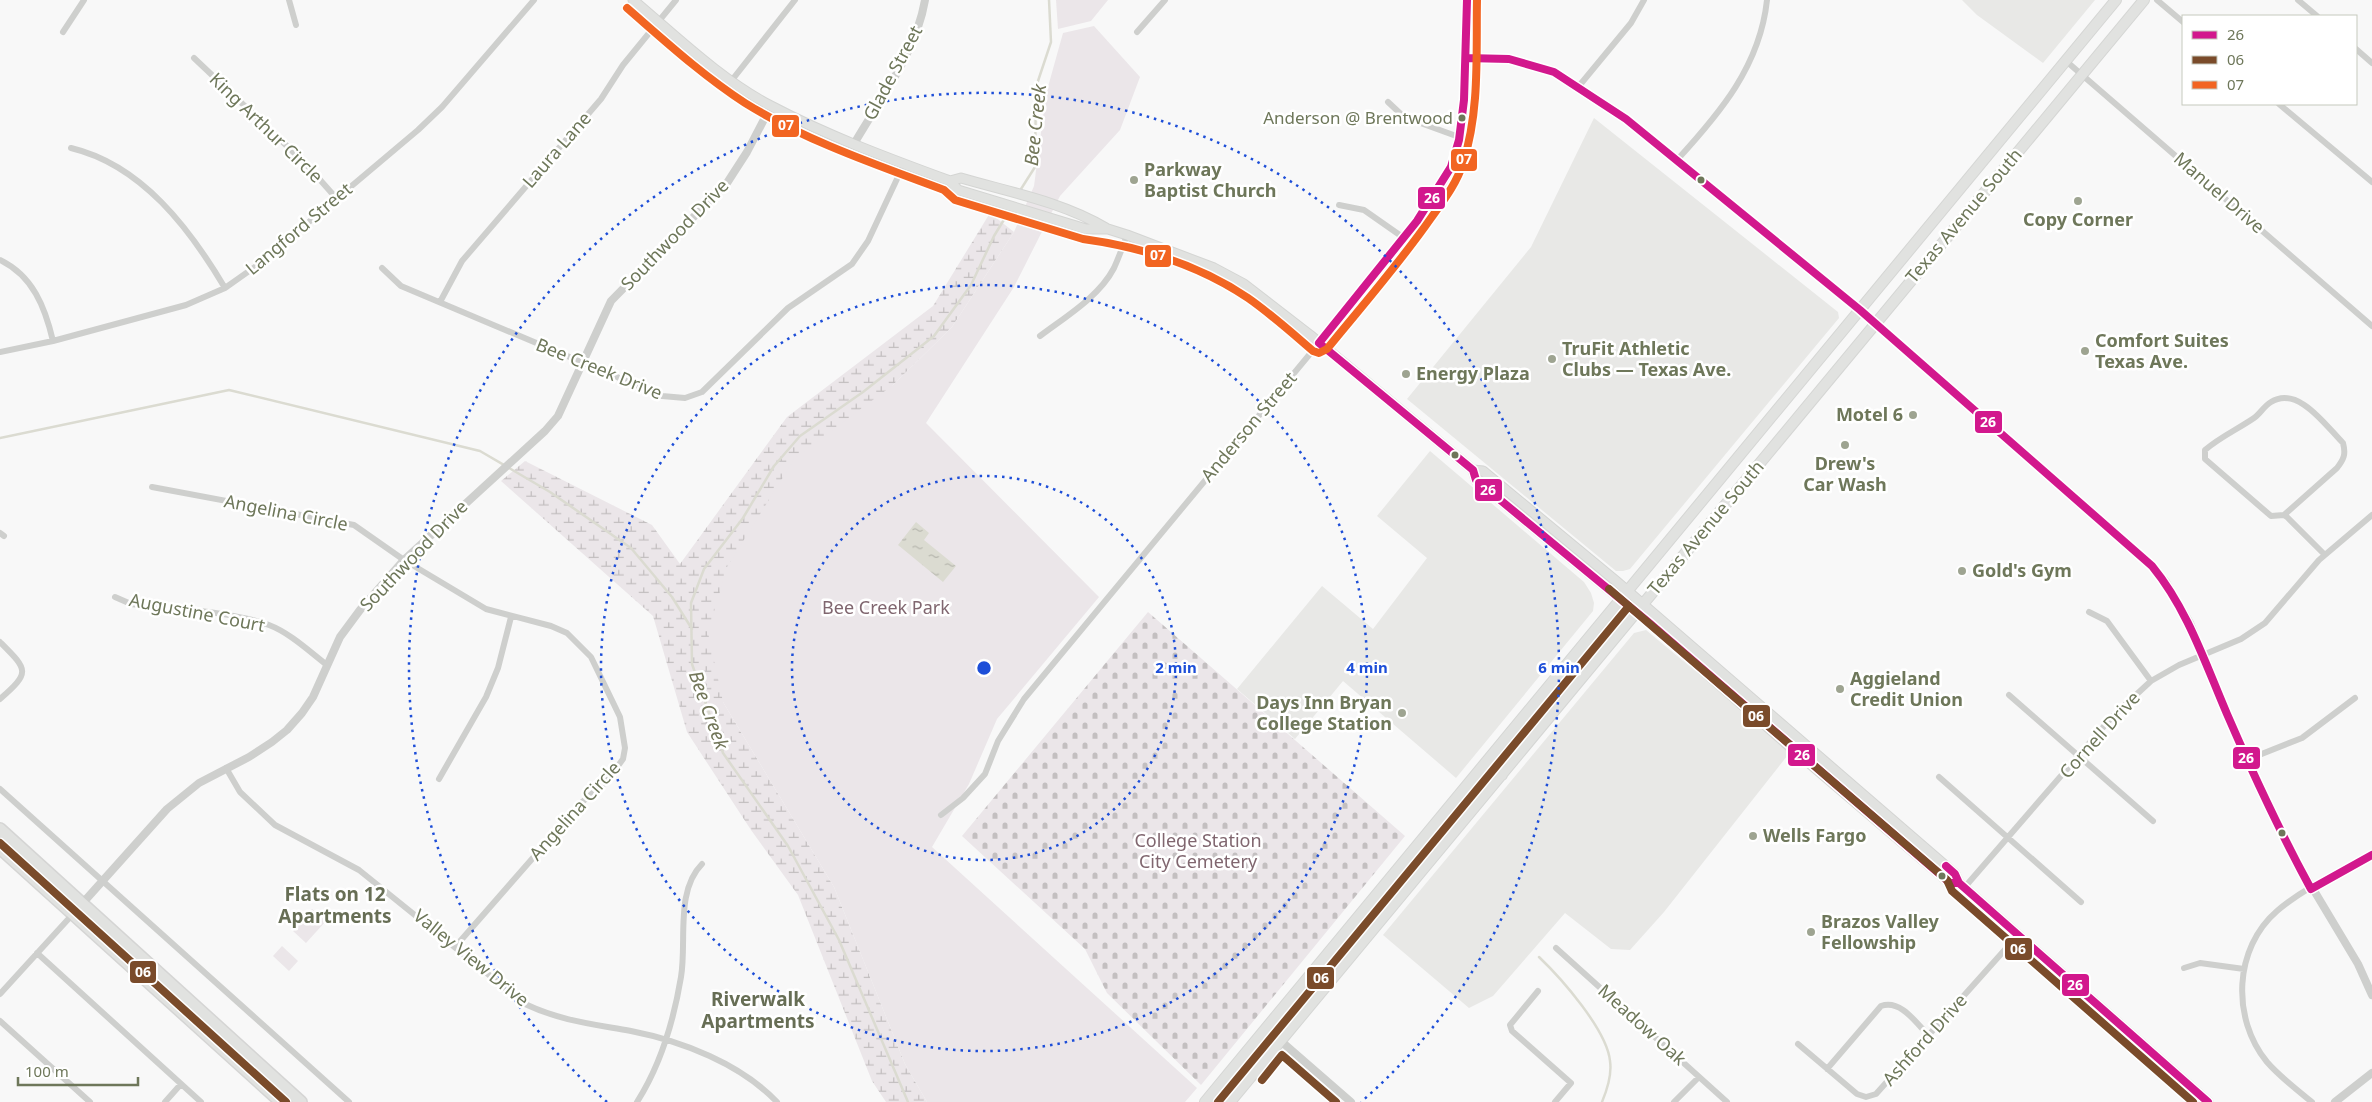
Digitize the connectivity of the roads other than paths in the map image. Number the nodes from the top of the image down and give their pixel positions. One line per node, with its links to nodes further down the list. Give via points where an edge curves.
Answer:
1 (84, 0): 20 (street)
2 (289, 0): 19 (street)
3 (534, 0): 39 (street, Langford Street, via 442,107)
4 (633, 0): 18 (main road)
5 (676, 0): 18 (street, Laura Lane)
6 (795, 0): 28 (street)
7 (925, 0): 34 (street, Glade Street, via 912,44)
8 (1165, 0): 21 (street)
9 (1467, 0): 24 (street, Anderson Street)
10 (1644, 0): 29 (street, via 1631,23)
11 (1767, 0): 36 (street, via 1765,26 1746,69 1722,110)
12 (2116, 0): 25 (main road, Texas Avenue South)
13 (2144, 0): 27 (main road, Texas Avenue South)
14 (2157, 0): 17 (street)
15 (2298, 0): 16 (street)
16 (2316, 15)
17 (2182, 21)
18 (659, 22): 28 (main road); 46 (street, Laura Lane, via 623,65 601,99 462,261)
19 (296, 25)
20 (63, 32)
21 (1137, 32)
22 (2357, 50): 26 (street)
23 (194, 58): 39 (street, King Arthur Circle, via 306,164)
24 (1466, 58): 29 (street, via 1498,58 1529,64 1554,72); 33 (street, Anderson Street)
25 (2066, 61): 27 (street, Manuel Drive); 47 (main road, Texas Avenue South)
26 (2372, 63)
27 (2082, 75): 48 (main road, Texas Avenue South); 49 (street, Manuel Drive)
28 (732, 80): 32 (main road)
29 (1579, 86): 36 (street)
30 (1388, 102): 33 (street, via 1404,117)
31 (2280, 105): 38 (street)
32 (771, 106): 34 (main road); 54 (street, Southwood Drive, via 727,183 610,301)
33 (1459, 137): 42 (street, Anderson Street, via 1444,181)
34 (854, 144): 37 (main road)
35 (71, 148): 45 (street, via 88,152 120,169 172,211 193,237)
36 (1677, 160): 47 (street)
37 (904, 164): 41 (main road, via 950,181 958,190 1086,229); 54 (street, Bee Creek Drive, via 868,241 852,264 788,308 702,392 685,398 662,396)
38 (2372, 182)
39 (337, 199): 45 (street, Langford Street)
40 (1339, 205): 42 (street, via 1364,210)
41 (1127, 235): 50 (street, via 1113,269 1103,283 1076,309); 52 (main road, via 1214,268 1244,284)
42 (1404, 238): 52 (street, Anderson Street)
43 (0, 260): 51 (street, via 27,280 38,296)
44 (382, 268): 46 (street, Bee Creek Drive, via 401,286)
45 (225, 288): 51 (street, Langford Street, via 186,305)
46 (440, 302): 54 (street, Bee Creek Drive)
47 (1860, 310): 48 (street); 61 (main road, Texas Avenue South)
48 (1875, 324): 64 (main road, Texas Avenue South); 68 (street, via 2152,566 2178,601)
49 (2372, 326)
50 (1040, 336)
51 (53, 341): 53 (street, Langford Street)
52 (1319, 342): 55 (main road); 88 (street, Anderson Street, via 1024,699 998,741 984,774 963,798)
53 (0, 352)
54 (584, 363): 60 (street, Southwood Drive, via 558,416)
55 (1472, 470): 61 (main road, via 1483,471); 63 (main road, via 1476,480)
56 (152, 487): 60 (street, Angelina Circle, via 354,525)
57 (2284, 515): 57 (street, via 2271,516 2257,506 2205,459 2205,450 2256,417 2270,402 2293,398 2305,405 2342,443 2345,451 2337,468); 59 (street)
58 (2372, 515): 59 (street, Cornell Drive)
59 (2325, 556): 68 (street, Cornell Drive, via 2265,622 2241,639)
60 (404, 560): 66 (street, Angelina Circle, via 486,609); 69 (street, Southwood Drive, via 340,637)
61 (1628, 591): 63 (main road, Texas Avenue South); 64 (main road)
62 (115, 597): 69 (street, Augustine Court, via 131,604 247,619 270,626)
63 (1621, 600): 64 (main road); 80 (main road, Texas Avenue South)
64 (1640, 608): 71 (main road); 75 (main road); 82 (main road, Texas Avenue South)
65 (2089, 612): 70 (street, via 2107,621)
66 (510, 617): 84 (street, via 498,668 486,698); 102 (street, Angelina Circle, via 567,633 592,657 620,716 625,748 617,769 607,781 581,803)
67 (0, 642): 74 (street, via 17,659 23,671 21,678)
68 (2204, 656): 70 (street, Cornell Drive, via 2179,665); 79 (street)
69 (327, 665): 81 (street, Southwood Drive, via 313,697 286,730 257,752)
70 (2151, 681): 78 (street, Cornell Drive, via 2112,717)
71 (1731, 694): 75 (main road, via 1740,694 1751,703); 76 (main road)
72 (2009, 695): 78 (street)
73 (2355, 698): 79 (street, via 2302,738)
74 (0, 699)
75 (1759, 703): 77 (main road)
76 (1788, 745): 77 (main road, via 1800,746 1814,759); 86 (main road)
77 (1821, 757): 87 (main road)
78 (2079, 757): 89 (street); 91 (street, Cornell Drive)
79 (2249, 760): 97 (street, via 2288,847)
80 (1487, 762): 82 (main road); 111 (main road, Texas Avenue South)
81 (226, 768): 95 (street, Southwood Drive, via 199,783 167,809); 102 (street, Valley View Drive, via 240,792 275,825 359,870)
82 (1502, 775): 114 (main road, Texas Avenue South)
83 (1939, 778): 91 (street)
84 (439, 779)
85 (0, 789): 95 (street)
86 (1845, 794): 87 (main road, via 1857,795 1870,807); 96 (main road, via 1950,883)
87 (1879, 807): 96 (main road, via 1955,874)
88 (941, 815)
89 (2153, 821)
90 (0, 829): 99 (highway)
91 (2008, 838): 96 (street, Cornell Drive); 98 (street)
92 (0, 848): 100 (highway)
93 (2372, 855): 97 (street)
94 (702, 864): 113 (street, via 694,872 686,898 682,975)
95 (103, 881): 99 (street, Southwood Drive); 125 (street)
96 (1962, 886): 101 (main road)
97 (2311, 888): 106 (street, via 2267,922 2251,945); 109 (street, via 2358,964)
98 (2081, 902)
99 (82, 904): 100 (street, Southwood Drive); 124 (highway)
100 (72, 915): 104 (street, Southwood Drive); 123 (highway)
101 (2018, 935): 112 (street, Ashford Drive); 134 (main road)
102 (455, 946): 113 (street, Valley View Drive, via 503,988 544,1013 572,1022)
103 (1556, 948): 118 (street, Meadow Oak)
104 (37, 954): 108 (street, Southwood Drive); 119 (street)
105 (2184, 968): 106 (street, via 2200,963)
106 (2244, 969): 135 (street, via 2243,1008 2257,1047 2288,1083)
107 (1538, 991): 131 (street, via 1510,1025 1512,1031 1571,1083)
108 (0, 994)
109 (2372, 995)
110 (0, 1021): 120 (street)
111 (1267, 1029): 114 (street); 128 (main road, Texas Avenue South)
112 (1929, 1036): 116 (street, Ashford Drive, via 1876,1094 1866,1097 1857,1094); 116 (street, via 1898,1006 1889,1003 1881,1006)
113 (665, 1040): 126 (street); 127 (street, Valley View Drive, via 693,1049 742,1075)
114 (1281, 1042): 129 (main road, Texas Avenue South); 130 (street)
115 (1798, 1044): 116 (street, Ashford Drive)
116 (1826, 1069)
117 (2372, 1073): 136 (street)
118 (1699, 1077): 132 (street); 133 (street, Meadow Oak)
119 (181, 1084): 121 (street); 122 (street)
120 (90, 1102)
121 (165, 1102)
122 (201, 1102)
123 (281, 1102)
124 (301, 1102)
125 (349, 1102)
126 (637, 1102)
127 (777, 1102)
128 (1205, 1102)
129 (1230, 1102)
130 (1351, 1102)
131 (1555, 1102)
132 (1674, 1102)
133 (1727, 1102)
134 (2208, 1102)
135 (2312, 1102)
136 (2335, 1102)

